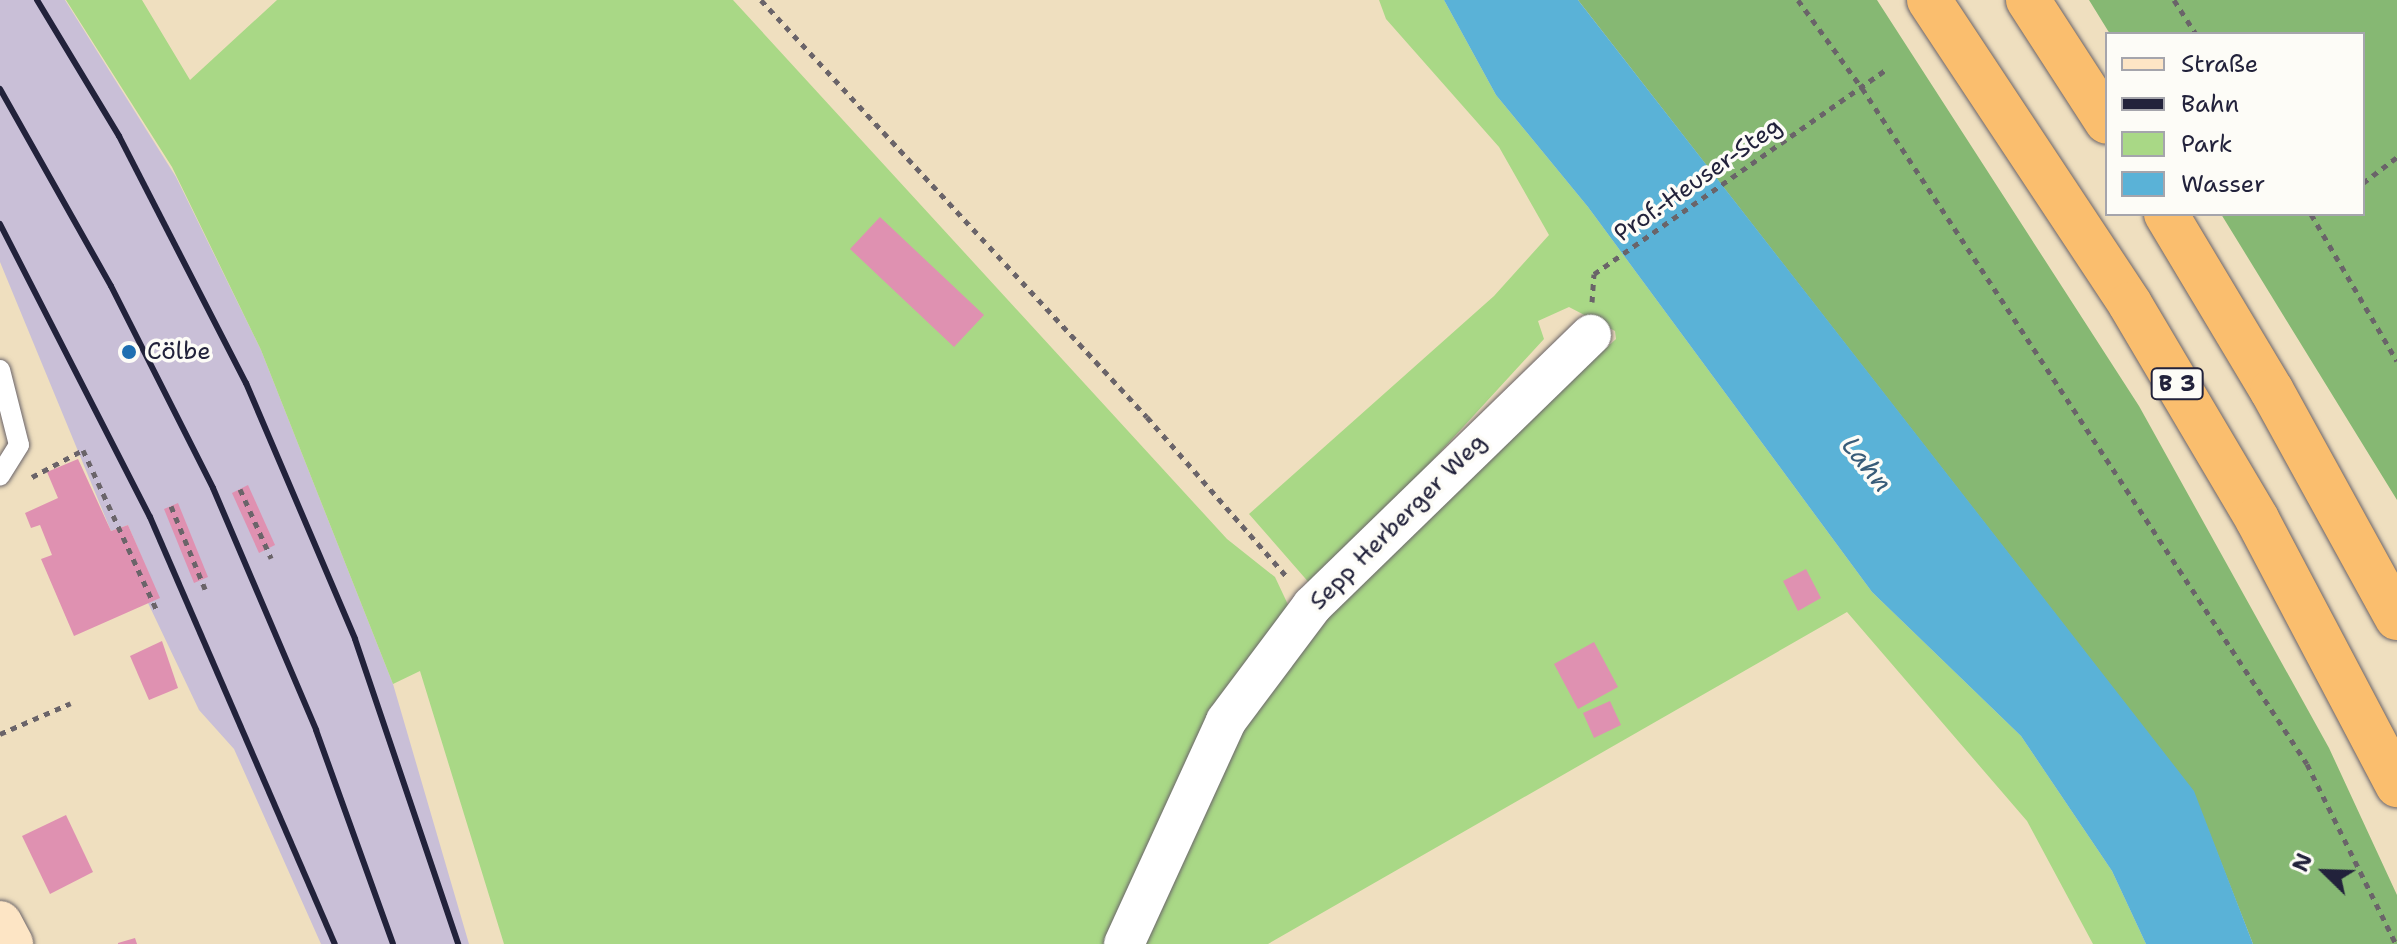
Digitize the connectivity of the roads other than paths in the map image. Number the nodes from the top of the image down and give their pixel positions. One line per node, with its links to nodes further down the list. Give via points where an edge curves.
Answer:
1 (1929, 0): 9 (highway, B 3, via 2138,318 2257,519)
2 (2028, 0): 3 (highway)
3 (2105, 119)
4 (2167, 216): 8 (highway, via 2272,391)
5 (1591, 335): 12 (street, Sepp Herberger Weg, via 1312,606 1226,721)
6 (0, 370): 7 (lane, via 19,445)
7 (0, 475)
8 (2397, 618)
9 (2397, 785)
10 (0, 923): 11 (main road)
11 (11, 944)
12 (1124, 944)

